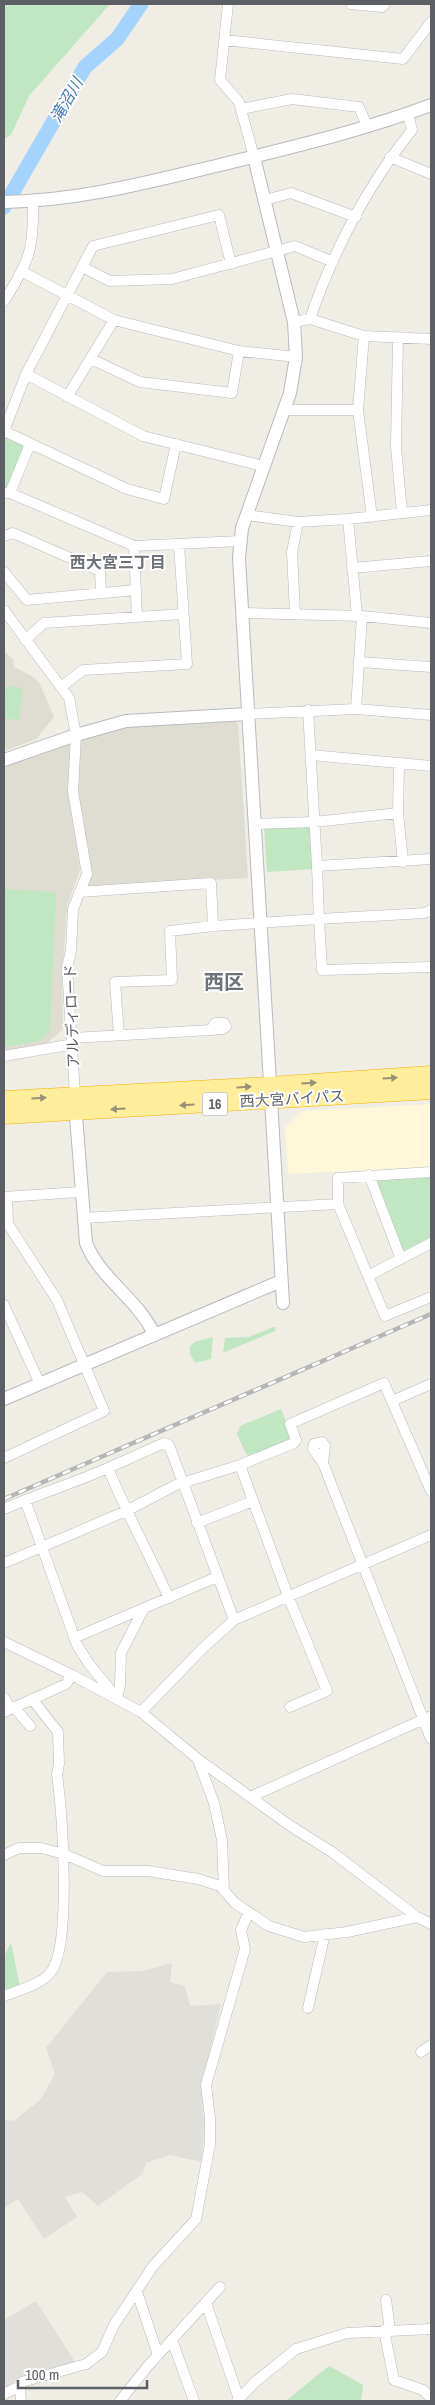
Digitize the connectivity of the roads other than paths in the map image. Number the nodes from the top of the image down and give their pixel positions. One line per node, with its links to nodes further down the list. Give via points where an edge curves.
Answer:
1 (228, 4): 5 (street)
2 (351, 4): 3 (street, via 382,7)
3 (386, 4)
4 (431, 22): 5 (street, via 403,59)
5 (224, 40): 7 (street, via 220,80)
6 (431, 105): 8 (street)
7 (241, 109): 9 (street, via 292,100 359,107); 10 (street)
8 (408, 114): 9 (street); 11 (street, via 412,130)
9 (367, 126): 10 (street)
10 (254, 157): 13 (street); 14 (street, via 89,196)
11 (390, 157): 12 (street); 16 (street)
12 (431, 174)
13 (264, 200): 16 (street, via 291,193); 17 (street)
14 (33, 201): 15 (street); 21 (street, via 34,235)
15 (8, 202)
16 (356, 217): 18 (street)
17 (277, 251): 18 (street, via 295,246); 19 (street); 26 (street)
18 (333, 262): 24 (street)
19 (231, 264): 20 (street, via 172,278 110,281); 20 (street, via 219,215 93,246)
20 (82, 266): 22 (street)
21 (23, 272): 22 (street); 23 (street)
22 (67, 296): 25 (street); 33 (street)
23 (4, 300)
24 (310, 319): 26 (street); 27 (street)
25 (114, 320): 30 (street); 32 (street)
26 (294, 322): 31 (street)
27 (364, 336): 28 (street); 36 (street)
28 (398, 338): 29 (street); 42 (street, via 396,447)
29 (431, 339)
30 (239, 351): 31 (street); 32 (street, via 232,393 140,382)
31 (296, 357): 35 (street)
32 (91, 359): 34 (street)
33 (26, 374): 34 (street); 37 (street, via 4,431)
34 (66, 397): 38 (street, via 143,436)
35 (284, 410): 36 (street); 39 (street)
36 (358, 410): 44 (street)
37 (30, 444): 38 (street, via 127,489 164,500); 40 (street)
38 (176, 444): 39 (street)
39 (263, 466): 43 (street)
40 (7, 493): 50 (street)
41 (431, 510): 42 (street)
42 (402, 513): 44 (street)
43 (246, 515): 46 (street); 48 (street)
44 (372, 517): 45 (street)
45 (348, 519): 46 (street); 52 (street)
46 (298, 522): 59 (street, via 292,552)
47 (4, 536): 55 (street, via 13,533 100,571)
48 (240, 541): 49 (street); 57 (street)
49 (179, 545): 50 (street); 58 (street)
50 (134, 546): 54 (street)
51 (431, 561): 52 (street)
52 (352, 568): 60 (street)
53 (4, 572): 55 (street, via 26,600)
54 (136, 590): 55 (street); 61 (street)
55 (101, 593)
56 (4, 610): 63 (street, アルディロード)
57 (242, 613): 59 (street); 69 (street)
58 (184, 614): 61 (street); 66 (street, via 187,664 83,670)
59 (295, 614): 60 (street)
60 (360, 616): 62 (street); 64 (street)
61 (137, 617): 63 (street, via 44,623)
62 (431, 623)
63 (25, 640): 66 (street, アルディロード)
64 (359, 662): 65 (street); 67 (street)
65 (431, 667)
66 (61, 687): 71 (street, アルディロード, via 72,707)
67 (356, 709): 68 (street); 70 (street)
68 (308, 710): 69 (street); 72 (street)
69 (247, 714): 71 (street, via 126,721); 78 (street)
70 (431, 715)
71 (76, 735): 73 (street); 82 (street, アルディロード, via 73,791 87,874)
72 (311, 755): 74 (street); 77 (street)
73 (4, 760)
74 (399, 764): 75 (street); 76 (street)
75 (431, 766)
76 (398, 813): 77 (street); 80 (street)
77 (314, 822): 78 (street); 81 (street)
78 (254, 824): 85 (street)
79 (431, 859): 80 (street)
80 (403, 862): 81 (street)
81 (317, 866): 84 (street)
82 (80, 892): 86 (street, via 212,883); 90 (street, アルディロード, via 73,909 68,967)
83 (431, 910): 84 (street, via 425,913)
84 (319, 919): 85 (street); 87 (street, via 322,970)
85 (260, 923): 86 (street); 94 (street)
86 (213, 926): 89 (street, via 170,931 172,980 115,982)
87 (431, 966)
88 (211, 1030): 89 (street)
89 (119, 1035): 90 (street)
90 (73, 1041): 91 (street); 96 (street, アルディロード)
91 (4, 1056)
92 (431, 1075): 94 (highway, 西大宮バイパス / 16, one-way to 92)
93 (431, 1090): 94 (highway, 西大宮バイパス / 16)
94 (270, 1094): 96 (highway, 西大宮バイパス / 16); 103 (street)
95 (4, 1100): 96 (highway, 西大宮バイパス / 16, one-way to 96)
96 (75, 1103): 97 (highway, 西大宮バイパス / 16); 100 (street, アルディロード)
97 (4, 1115)
98 (431, 1172): 99 (street)
99 (368, 1175): 102 (street, via 338,1178); 107 (street)
100 (80, 1192): 101 (street); 104 (street, アルディロード)
101 (6, 1197): 105 (street)
102 (338, 1204): 103 (street); 108 (street)
103 (277, 1207): 104 (street); 109 (street)
104 (83, 1218): 113 (street, アルディロード, via 86,1243 94,1262 140,1309)
105 (6, 1226): 114 (street, via 56,1300)
106 (431, 1242): 107 (street)
107 (401, 1259): 108 (street)
108 (368, 1276): 110 (street, via 385,1316)
109 (281, 1281): 111 (street); 113 (street)
110 (431, 1297)
111 (283, 1302)
112 (4, 1304): 115 (street)
113 (154, 1334): 114 (street)
114 (84, 1364): 115 (street); 120 (street, via 103,1413)
115 (40, 1384): 117 (street)
116 (431, 1384): 118 (street)
117 (4, 1399)
118 (392, 1401): 119 (street, via 384,1383 290,1424 296,1440); 123 (street)
119 (294, 1443): 121 (street); 134 (street, via 313,1448 323,1463)
120 (4, 1458)
121 (240, 1464): 124 (street); 127 (street)
122 (108, 1468): 124 (street, via 164,1443 169,1445); 126 (street); 129 (street)
123 (429, 1478): 125 (street)
124 (183, 1482): 129 (street); 130 (street)
125 (431, 1491)
126 (25, 1500): 128 (street); 132 (street)
127 (253, 1501): 130 (street); 136 (street)
128 (4, 1509)
129 (126, 1511): 132 (street); 137 (street)
130 (197, 1523): 135 (street)
131 (431, 1535): 134 (street)
132 (42, 1547): 133 (street); 140 (street)
133 (4, 1563)
134 (362, 1564): 136 (street); 149 (street)
135 (217, 1577): 137 (street); 139 (street)
136 (288, 1596): 139 (street); 146 (street, via 327,1690)
137 (169, 1598): 138 (street)
138 (144, 1608): 140 (street); 145 (street, via 122,1653)
139 (234, 1620): 148 (street)
140 (74, 1638): 145 (street, via 89,1664)
141 (4, 1642): 142 (street)
142 (72, 1675): 144 (street, via 66,1684); 145 (street)
143 (4, 1698): 147 (street)
144 (32, 1698): 147 (street); 154 (street, via 58,1732 57,1774)
145 (117, 1698): 148 (street)
146 (290, 1707)
147 (10, 1709): 150 (street)
148 (141, 1712): 152 (street)
149 (427, 1718): 151 (street); 153 (street)
150 (30, 1726)
151 (431, 1739)
152 (198, 1759): 153 (street); 156 (street, via 214,1803 222,1840)
153 (250, 1797): 158 (street)
154 (64, 1854): 155 (street, via 30,1847); 156 (street, via 103,1871 172,1874 205,1881 220,1886); 160 (street, via 58,1962 41,1980)
155 (4, 1855)
156 (224, 1891): 157 (street)
157 (248, 1914): 159 (street, via 269,1926 304,1937); 165 (street, via 241,1930 245,1949 206,2085 210,2144 196,2219 153,2266)
158 (426, 1919): 159 (street)
159 (325, 1934): 161 (street)
160 (4, 1996)
161 (308, 2008)
162 (431, 2045): 163 (street)
163 (421, 2052)
164 (220, 2287): 167 (street)
165 (137, 2292): 171 (street); 172 (street, via 114,2325 102,2352 86,2364 22,2382)
166 (386, 2300): 169 (street)
167 (206, 2303): 170 (street); 176 (street)
168 (431, 2328): 169 (street)
169 (387, 2330): 175 (street, via 394,2380 423,2390); 176 (street, via 347,2333 296,2348)
170 (172, 2340): 171 (street); 179 (street)
171 (158, 2355): 174 (street)
172 (20, 2386): 173 (street); 177 (street)
173 (4, 2394)
174 (130, 2396): 178 (street)
175 (431, 2398)
176 (238, 2400)
177 (21, 2401)
178 (120, 2401)
179 (194, 2401)

